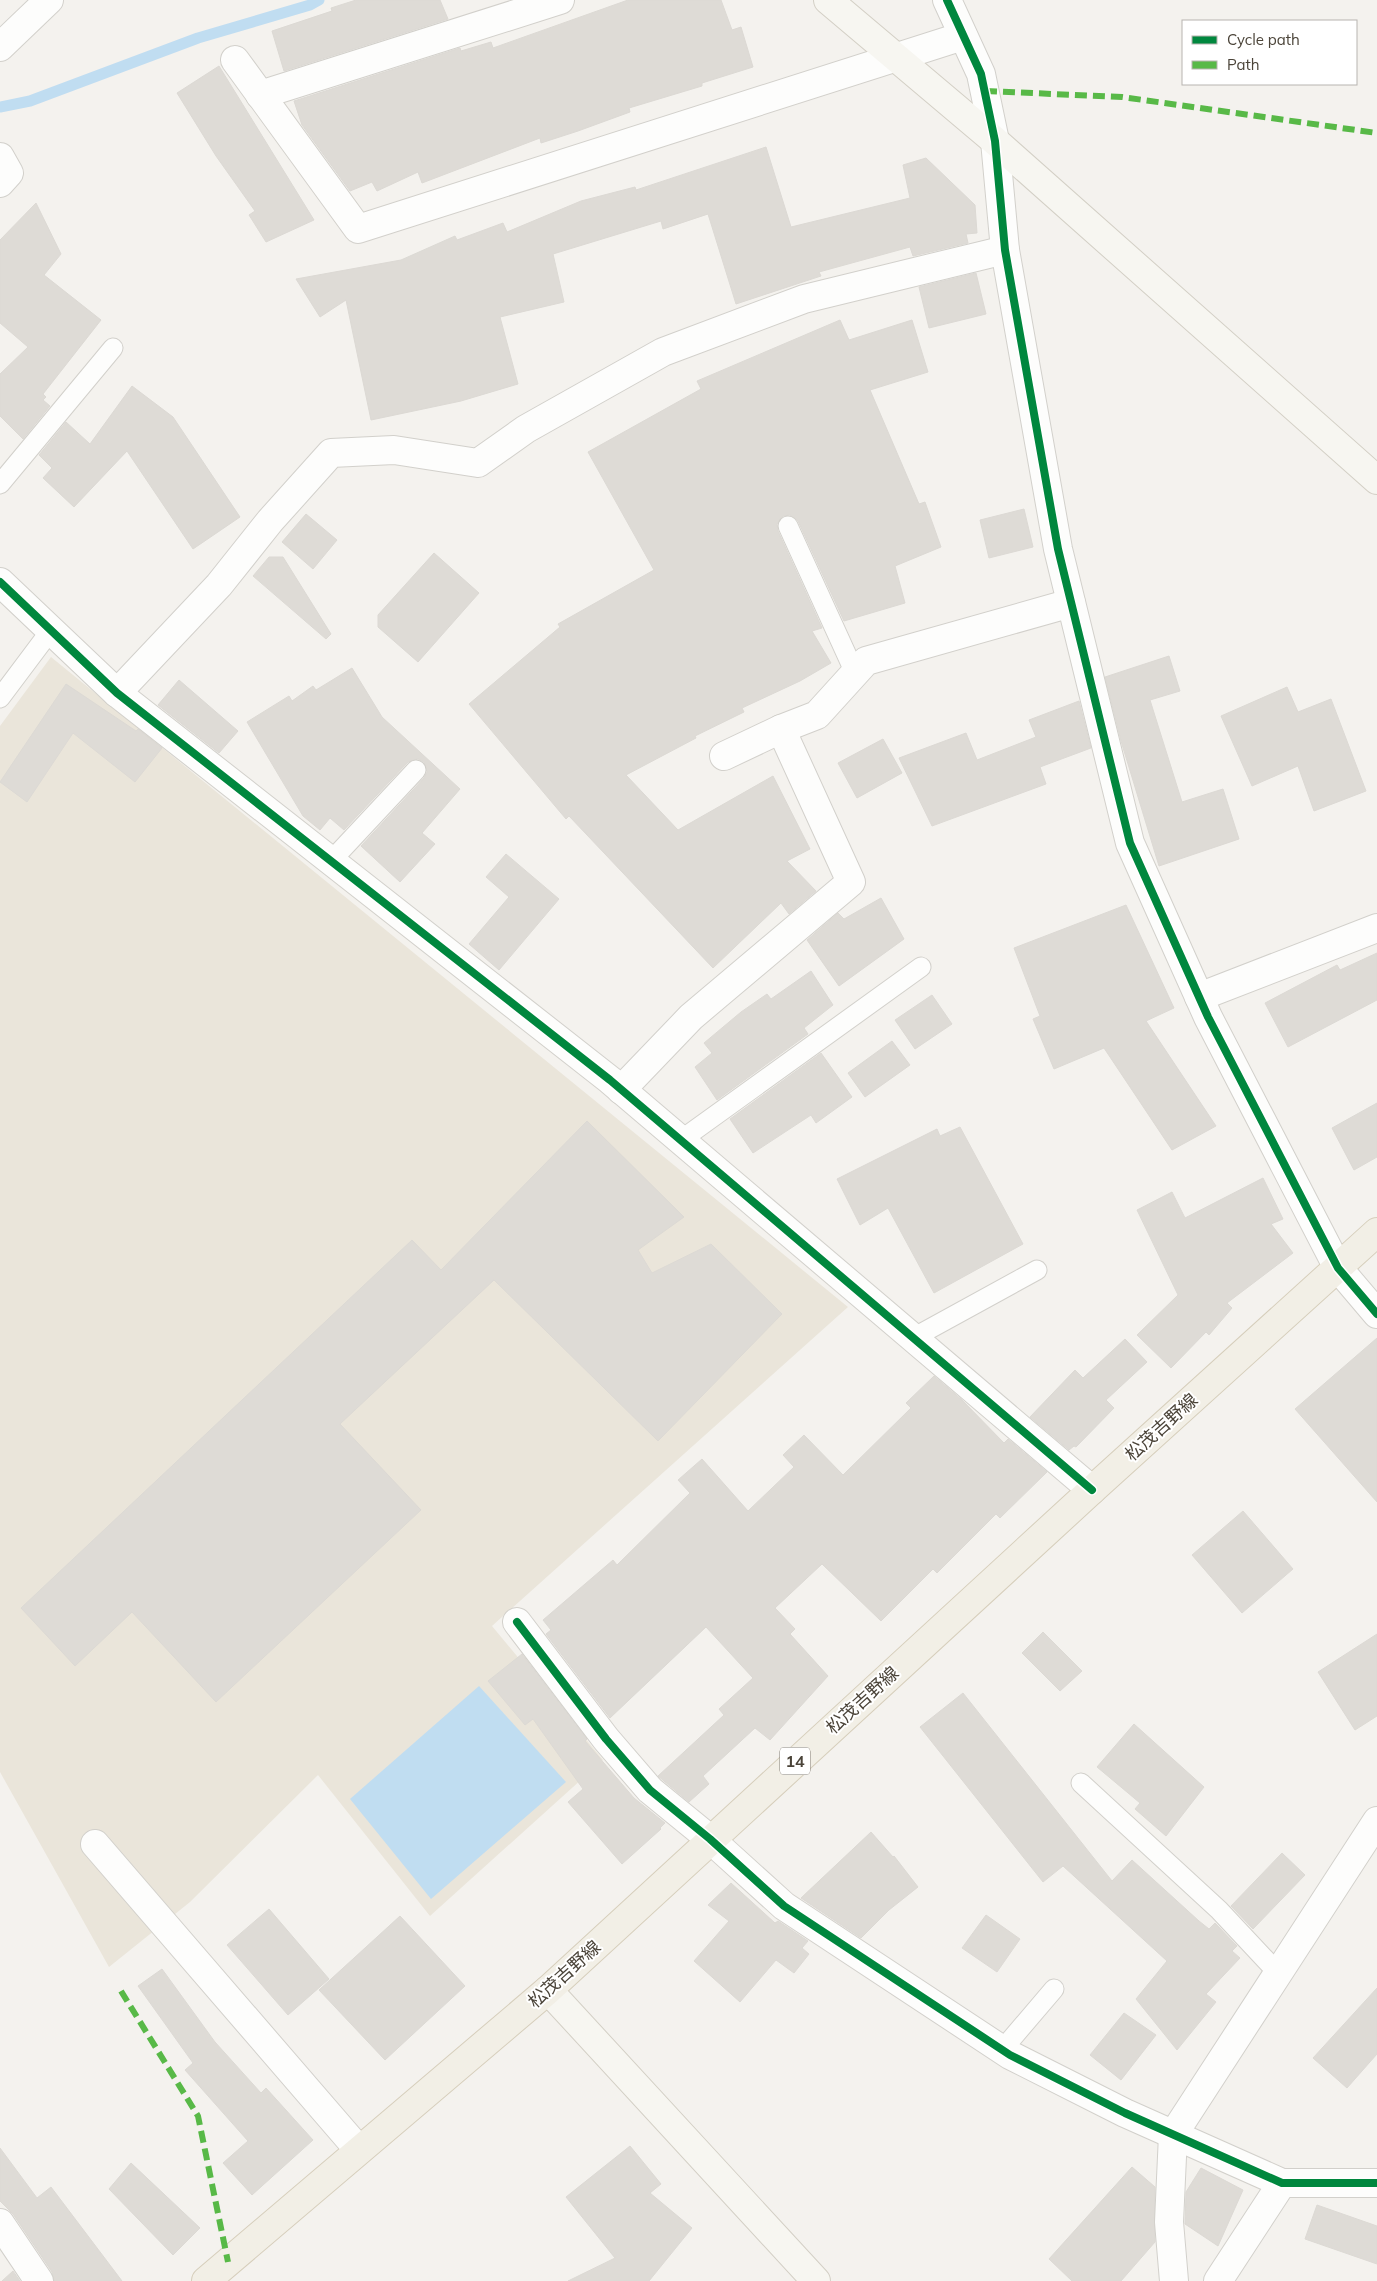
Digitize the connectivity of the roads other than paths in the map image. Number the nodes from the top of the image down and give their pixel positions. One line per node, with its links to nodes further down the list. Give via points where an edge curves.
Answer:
1 (49, 0): 6 (street)
2 (560, 0): 9 (street)
3 (828, 0): 7 (street)
4 (947, 0): 5 (street)
5 (963, 36): 7 (street); 10 (street, via 981,74)
6 (0, 47)
7 (897, 58): 9 (street, via 358,229); 10 (street)
8 (235, 60): 9 (street)
9 (260, 95)
10 (995, 140): 13 (street); 15 (street)
11 (0, 157): 12 (street, via 9,173)
12 (0, 183)
13 (1005, 250): 19 (street, via 1058,549); 22 (street, via 804,299 663,352 526,429 478,463 394,450 331,453 270,521 219,585)
14 (113, 348): 16 (lane)
15 (1377, 480)
16 (0, 484)
17 (788, 526): 21 (lane)
18 (0, 582): 20 (street)
19 (1071, 603): 21 (street, via 866,661); 30 (street, via 1130,843)
20 (51, 630): 22 (street); 23 (lane)
21 (855, 673): 24 (street, via 817,715)
22 (117, 693): 27 (street)
23 (0, 698)
24 (781, 729): 25 (street); 31 (street, via 851,882 691,1017)
25 (724, 756)
26 (416, 770): 27 (lane)
27 (331, 861): 31 (street)
28 (1377, 928): 30 (street)
29 (921, 967): 32 (lane)
30 (1199, 997): 34 (street)
31 (622, 1090): 32 (street)
32 (681, 1140): 37 (street)
33 (1377, 1232): 34 (main road, 松茂吉野線 / 14)
34 (1338, 1268): 36 (street); 38 (main road, 松茂吉野線 / 14)
35 (1037, 1270): 37 (lane)
36 (1377, 1314)
37 (913, 1338): 38 (street)
38 (1092, 1490): 42 (main road, 松茂吉野線 / 14)
39 (517, 1622): 42 (street, via 606,1739 650,1790)
40 (1081, 1784): 44 (lane, via 1219,1910)
41 (1377, 1821): 44 (street)
42 (710, 1839): 45 (main road, 松茂吉野線 / 14); 47 (street, via 784,1906)
43 (95, 1844): 49 (street)
44 (1278, 1973): 48 (street)
45 (548, 1990): 49 (main road, 松茂吉野線 / 14); 55 (street)
46 (1054, 1990): 47 (lane)
47 (1002, 2050): 48 (street)
48 (1173, 2135): 50 (street); 56 (street, via 1169,2222)
49 (358, 2150): 54 (main road, 松茂吉野線 / 14)
50 (1282, 2183): 51 (street); 57 (street)
51 (1377, 2183)
52 (0, 2224): 53 (street)
53 (39, 2281)
54 (206, 2281)
55 (816, 2281)
56 (1174, 2281)
57 (1218, 2281)

